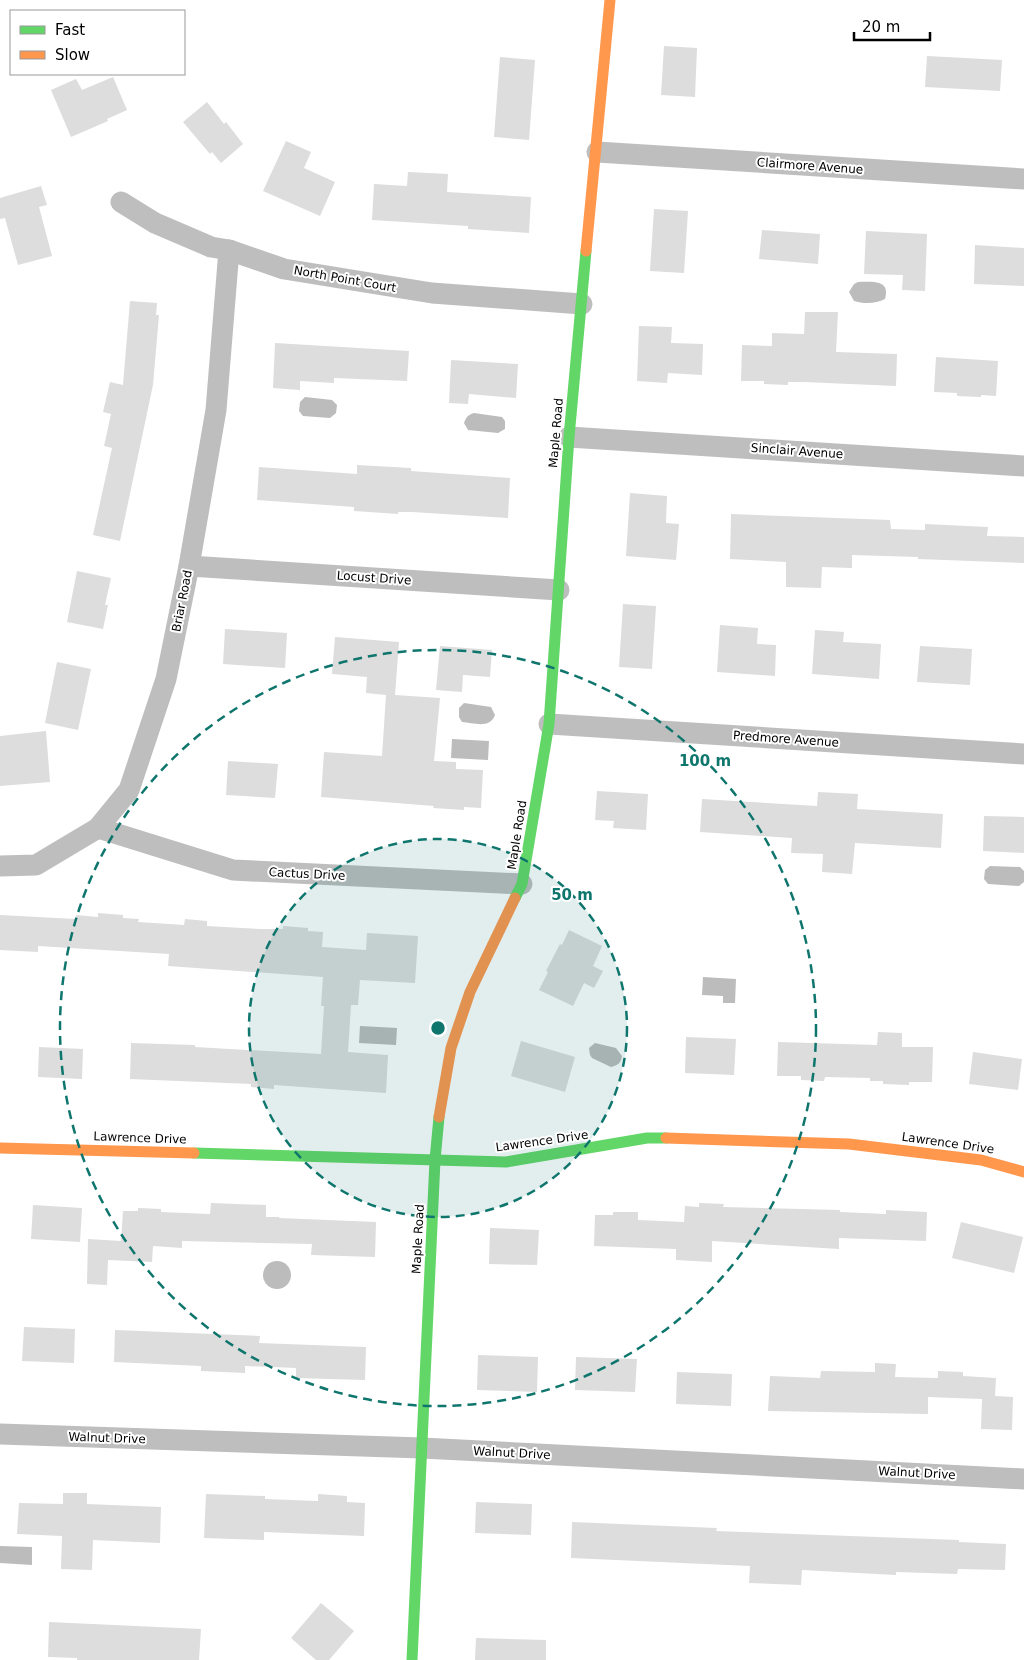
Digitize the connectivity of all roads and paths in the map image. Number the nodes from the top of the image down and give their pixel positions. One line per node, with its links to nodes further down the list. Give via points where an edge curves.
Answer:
1 (610, 0): 2 (street, Maple Road)
2 (596, 152): 3 (street, Clairmore Avenue); 6 (street, Maple Road)
3 (1024, 179)
4 (121, 202): 5 (street, North Point Court, via 155,223 211,247)
5 (229, 250): 6 (street, North Point Court, via 284,269 356,282 432,293); 9 (street, Briar Road, via 216,410)
6 (582, 304): 7 (street, Maple Road)
7 (569, 437): 8 (street, Sinclair Avenue); 10 (street, Maple Road)
8 (1024, 466)
9 (189, 566): 10 (street, Locust Drive); 13 (street, Briar Road, via 166,679 144,748 129,790)
10 (559, 590): 11 (street, Maple Road)
11 (549, 724): 12 (street, Predmore Avenue); 15 (street, Maple Road)
12 (1024, 754)
13 (98, 828): 14 (street, Briar Road, via 36,865); 15 (street, Cactus Drive, via 233,870)
14 (0, 866)
15 (522, 884): 17 (street, Maple Road, via 470,992 450,1048)
16 (0, 1148): 17 (street, Lawrence Drive)
17 (435, 1160): 18 (street, Lawrence Drive, via 506,1162 647,1138 692,1138 849,1144 981,1160); 20 (street, Maple Road)
18 (1024, 1172)
19 (0, 1434): 20 (street, Walnut Drive)
20 (422, 1448): 21 (street, Walnut Drive); 22 (street, Maple Road)
21 (1024, 1479)
22 (412, 1660)

